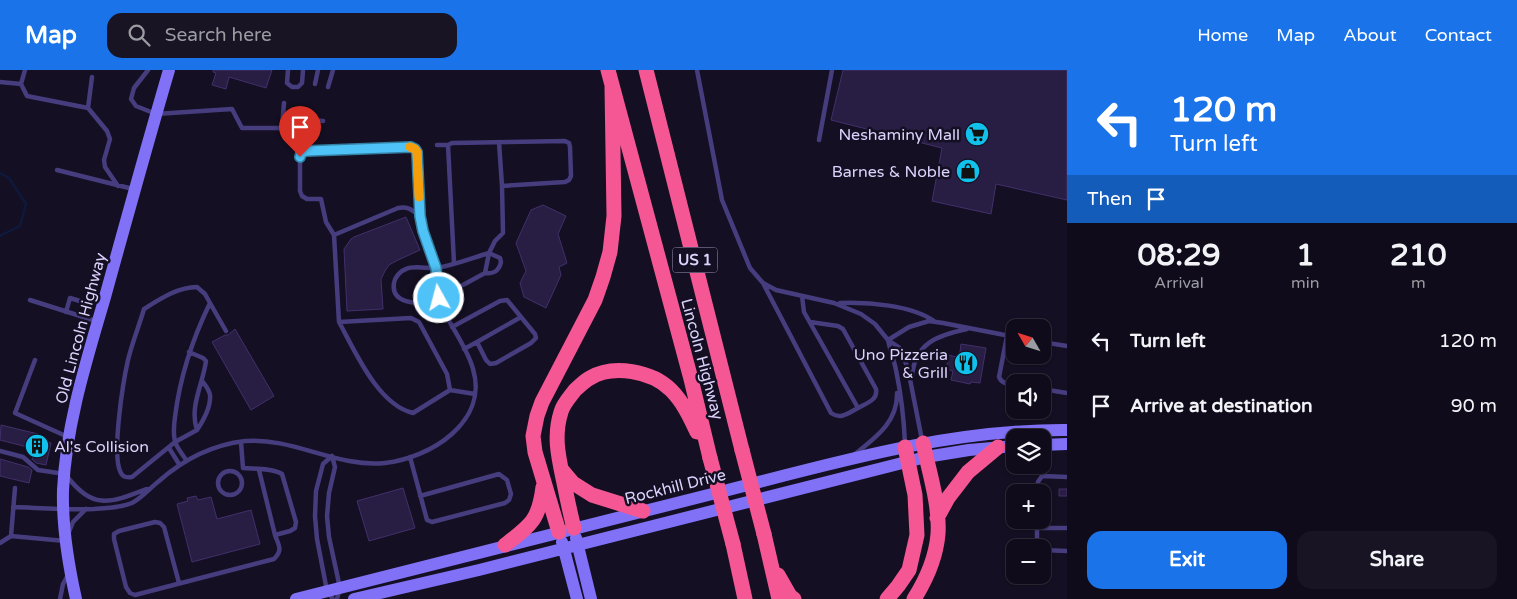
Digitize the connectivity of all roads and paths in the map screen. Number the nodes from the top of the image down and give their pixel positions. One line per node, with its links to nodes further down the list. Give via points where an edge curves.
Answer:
1 (24, 70): 14 (lane)
2 (148, 70): 20 (lane, via 134,88 131,99 136,106)
3 (169, 70): 20 (main road, Old Lincoln Highway)
4 (288, 70): 5 (lane, via 288,84 298,87 302,83)
5 (303, 70)
6 (318, 70): 15 (lane)
7 (333, 70): 16 (lane)
8 (608, 70): 17 (highway, Lincoln Highway / US 1)
9 (646, 70): 118 (highway, Lincoln Highway / US 1, bridge)
10 (697, 70): 37 (lane, via 722,200 750,268)
11 (832, 70): 23 (lane)
12 (92, 77): 19 (lane)
13 (0, 82): 14 (lane)
14 (21, 84): 19 (lane, via 28,96)
15 (315, 84)
16 (328, 87)
17 (612, 87): 86 (highway, Lincoln Highway / US 1); 97 (highway, via 614,216 610,252 595,300 537,416 533,436)
18 (284, 104): 22 (lane)
19 (88, 108): 28 (lane, via 110,139 105,168)
20 (156, 114): 22 (lane, via 232,109 242,128); 30 (main road, Old Lincoln Highway)
21 (323, 121): 22 (lane, via 302,120 297,128)
22 (282, 128)
23 (819, 140)
24 (499, 142): 26 (lane, via 452,143); 29 (lane); 29 (lane, via 565,141 570,147 570,180)
25 (437, 145): 26 (lane)
26 (448, 146): 34 (lane)
27 (57, 170): 28 (lane)
28 (118, 186): 30 (lane)
29 (502, 186): 33 (lane, via 503,233 494,241)
30 (134, 190): 47 (main road, Old Lincoln Highway)
31 (420, 216): 32 (lane, via 410,208 398,208); 32 (lane, via 415,149 306,151 300,157 300,191 307,199 321,199 326,222); 35 (lane)
32 (334, 235): 48 (lane)
33 (489, 253): 34 (lane); 36 (lane); 36 (lane, via 500,258 500,268 492,274)
34 (454, 263): 35 (lane)
35 (436, 268): 40 (lane); 40 (lane, via 408,268 397,275 394,287 395,294 406,302)
36 (485, 273): 40 (lane)
37 (763, 283): 38 (lane, via 776,290); 70 (lane, via 831,413 840,417)
38 (802, 296): 43 (lane); 49 (lane, via 804,312)
39 (30, 300): 44 (lane)
40 (440, 301): 50 (lane)
41 (84, 302): 44 (lane, via 70,298)
42 (210, 303): 52 (lane); 60 (lane); 81 (lane, via 197,287 190,287 144,309 128,360 120,414 119,471 126,478 132,477)
43 (834, 303): 46 (lane, via 870,303 921,313); 54 (lane, via 861,314 875,324)
44 (66, 312): 47 (lane)
45 (521, 317): 50 (lane, via 507,300 500,301); 56 (lane); 56 (lane, via 536,338 496,363 490,364 486,360)
46 (934, 321): 51 (lane); 54 (lane, via 915,324)
47 (98, 322): 73 (main road, Old Lincoln Highway)
48 (339, 322): 66 (lane, via 411,318 418,322 447,374); 66 (lane, via 373,382 399,408 413,413)
49 (810, 322): 70 (lane); 70 (lane, via 843,329 877,394)
50 (452, 327): 59 (lane)
51 (969, 328): 53 (lane); 64 (lane, via 940,336 925,345 914,361)
52 (226, 331)
53 (1006, 336)
54 (888, 340): 62 (lane); 64 (lane, via 900,348)
55 (1006, 341): 65 (lane, via 999,377)
56 (476, 342): 59 (lane)
57 (1051, 343): 58 (lane)
58 (1067, 346)
59 (464, 349): 69 (lane, via 473,368)
60 (189, 352): 63 (lane, via 206,362); 74 (lane, via 178,395)
61 (35, 360): 73 (lane, via 15,413)
62 (896, 372): 78 (lane); 88 (lane, via 897,397 893,416 880,434)
63 (202, 381): 71 (lane, via 194,411); 71 (lane, via 210,396 204,420)
64 (911, 382): 82 (lane)
65 (1006, 383)
66 (450, 390): 69 (lane)
67 (1051, 390): 68 (lane)
68 (1067, 393)
69 (475, 394): 85 (lane, via 468,415 456,430 434,446)
70 (858, 408)
71 (197, 430): 74 (lane)
72 (1067, 430): 82 (main road, Rockhill Drive, via 997,432)
73 (69, 438): 95 (main road, Old Lincoln Highway)
74 (175, 442): 81 (lane); 87 (lane)
75 (241, 442): 84 (lane, via 275,442); 87 (lane, via 213,448); 91 (lane)
76 (1067, 444): 77 (main road)
77 (1051, 445)
78 (905, 447): 82 (main road, Rockhill Drive); 88 (main road, Rockhill Drive); 89 (highway)
79 (998, 447): 80 (main road, Rockhill Drive); 82 (main road, Rockhill Drive); 106 (highway, via 968,472)
80 (1006, 447)
81 (169, 448): 90 (lane)
82 (924, 450): 89 (main road, Rockhill Drive); 106 (highway)
83 (0, 451): 95 (lane, via 23,457 38,470)
84 (332, 456): 85 (lane, via 375,464); 122 (lane, via 335,467 329,493 328,526); 122 (lane, via 323,464 315,510 317,539)
85 (410, 457): 101 (lane)
86 (710, 458): 92 (highway, via 686,409 670,389 645,375 617,370 590,378 561,411 556,448); 129 (highway, Lincoln Highway / US 1, bridge)
87 (186, 460): 90 (lane)
88 (849, 460): 105 (main road, Rockhill Drive)
89 (907, 462): 115 (main road, Rockhill Drive); 132 (highway, via 915,495 917,535 909,570)
90 (179, 464): 100 (lane)
91 (243, 468): 93 (lane); 94 (lane)
92 (561, 469): 105 (highway, via 592,495); 109 (highway)
93 (259, 470): 110 (lane); 110 (lane, via 282,474 296,522 295,528)
94 (236, 472): 94 (lane, via 225,472 219,478 218,484 225,493 238,493 241,488 242,481)
95 (65, 474): 100 (lane, via 79,491 96,500 118,499); 104 (main road, Old Lincoln Highway)
96 (1067, 477): 98 (lane, via 1042,476)
97 (544, 483): 109 (highway); 114 (highway, via 535,518)
98 (1038, 484)
99 (15, 488): 102 (lane)
100 (150, 488): 103 (lane, via 127,505)
101 (420, 496): 101 (lane, via 426,520 432,522 505,503 511,494 508,480 499,474)
102 (14, 506): 104 (lane); 111 (lane)
103 (86, 509): 104 (lane); 112 (lane, via 73,522)
104 (63, 510): 112 (main road, Old Lincoln Highway)
105 (644, 511): 109 (main road, Rockhill Drive)
106 (937, 518): 133 (highway, via 938,534 932,564)
107 (1051, 528): 108 (lane)
108 (1067, 528)
109 (567, 530): 114 (main road, Rockhill Drive); 115 (main road); 116 (main road)
110 (275, 535): 121 (lane, via 280,550 274,559)
111 (11, 536): 112 (lane); 113 (lane)
112 (66, 541): 120 (main road, Old Lincoln Highway)
113 (0, 543)
114 (505, 545): 122 (main road, Rockhill Drive)
115 (577, 545): 116 (main road, Rockhill Drive); 128 (main road)
116 (564, 548): 126 (main road, Rockhill Drive); 127 (main road)
117 (1051, 550): 119 (lane)
118 (768, 551): 130 (highway, Lincoln Highway / US 1); 131 (highway, via 781,581)
119 (1067, 551)
120 (70, 571): 123 (main road, Old Lincoln Highway); 124 (lane)
121 (179, 584): 121 (lane, via 135,595 130,593 114,534 160,523 164,527)
122 (334, 594): 125 (main road, Rockhill Drive)
123 (76, 596)
124 (60, 599)
125 (296, 599)
126 (354, 599)
127 (577, 599)
128 (591, 599)
129 (745, 599)
130 (779, 599)
131 (794, 599)
132 (887, 599)
133 (914, 599)

